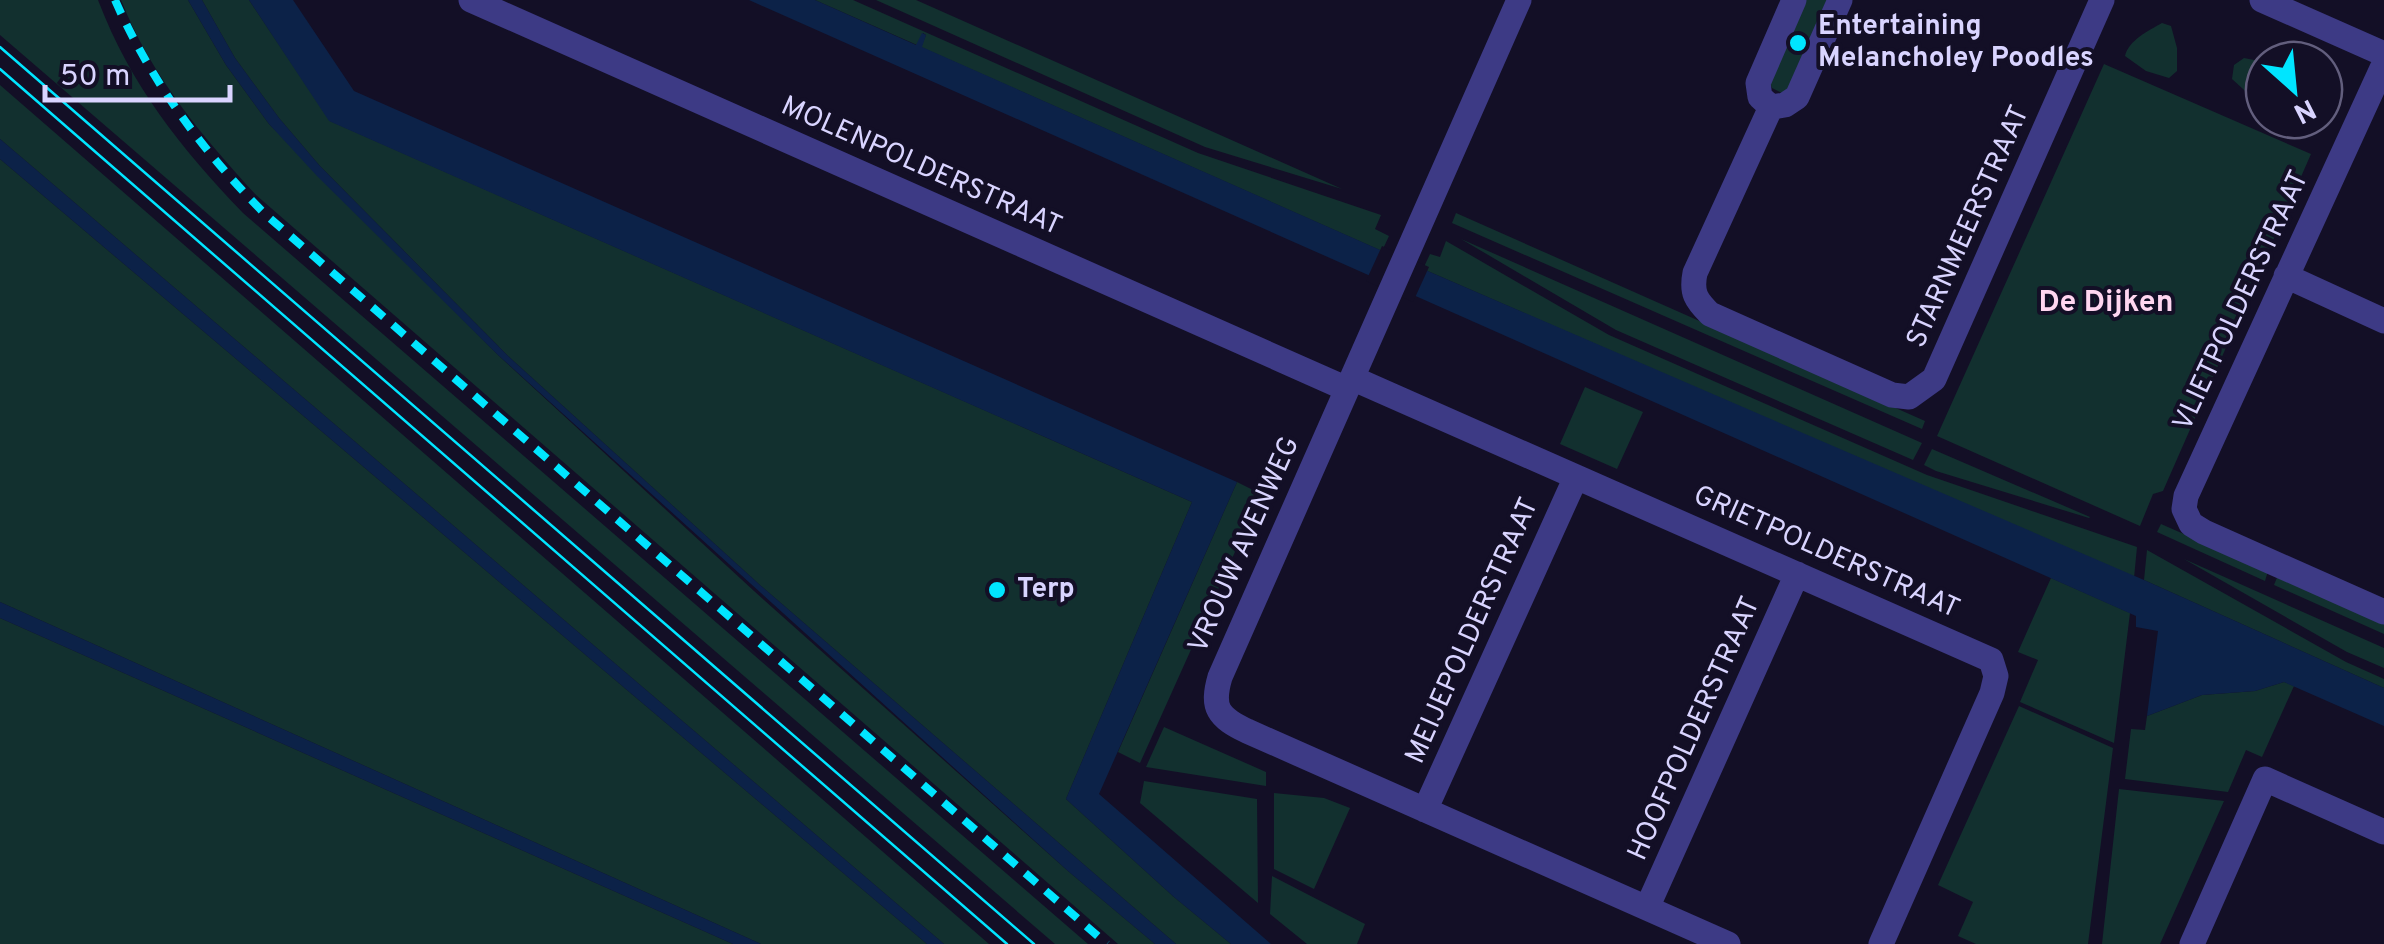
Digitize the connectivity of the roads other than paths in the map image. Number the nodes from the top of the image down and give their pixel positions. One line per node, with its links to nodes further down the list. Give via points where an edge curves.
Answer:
1 (471, 0): 12 (street, MOLENPOLDERSTRAAT)
2 (1519, 0): 12 (street, VROUW AVENWEG)
3 (1794, 0): 9 (street, via 1758,83)
4 (1840, 0): 9 (street, via 1797,97)
5 (2102, 0): 9 (street, STARNMEERSTRAAT, via 1934,379 1909,396 1710,314 1696,300 1695,273)
6 (2262, 0): 7 (street)
7 (2384, 54)
8 (2384, 64): 10 (street, VLIETPOLDERSTRAAT)
9 (1771, 107)
10 (2286, 276): 11 (street); 15 (street, VLIETPOLDERSTRAAT, via 2184,510 2204,532)
11 (2384, 321)
12 (1350, 384): 13 (street, GRIETPOLDERSTRAAT); 16 (street, VROUW AVENWEG, via 1214,697 1230,723)
13 (1576, 477): 14 (street, GRIETPOLDERSTRAAT); 16 (street, MEIJEPOLDERSTRAAT)
14 (1798, 574): 18 (street, HOOFPOLDERSTRAAT); 21 (street, GRIETPOLDERSTRAAT, via 1991,660 1996,676)
15 (2384, 612)
16 (1425, 810): 18 (street, VROUW AVENWEG)
17 (2384, 832): 22 (street, via 2265,780)
18 (1647, 908): 19 (street, VROUW AVENWEG)
19 (1700, 938): 20 (street, VROUW AVENWEG)
20 (1728, 944)
21 (1881, 944)
22 (2192, 944)

